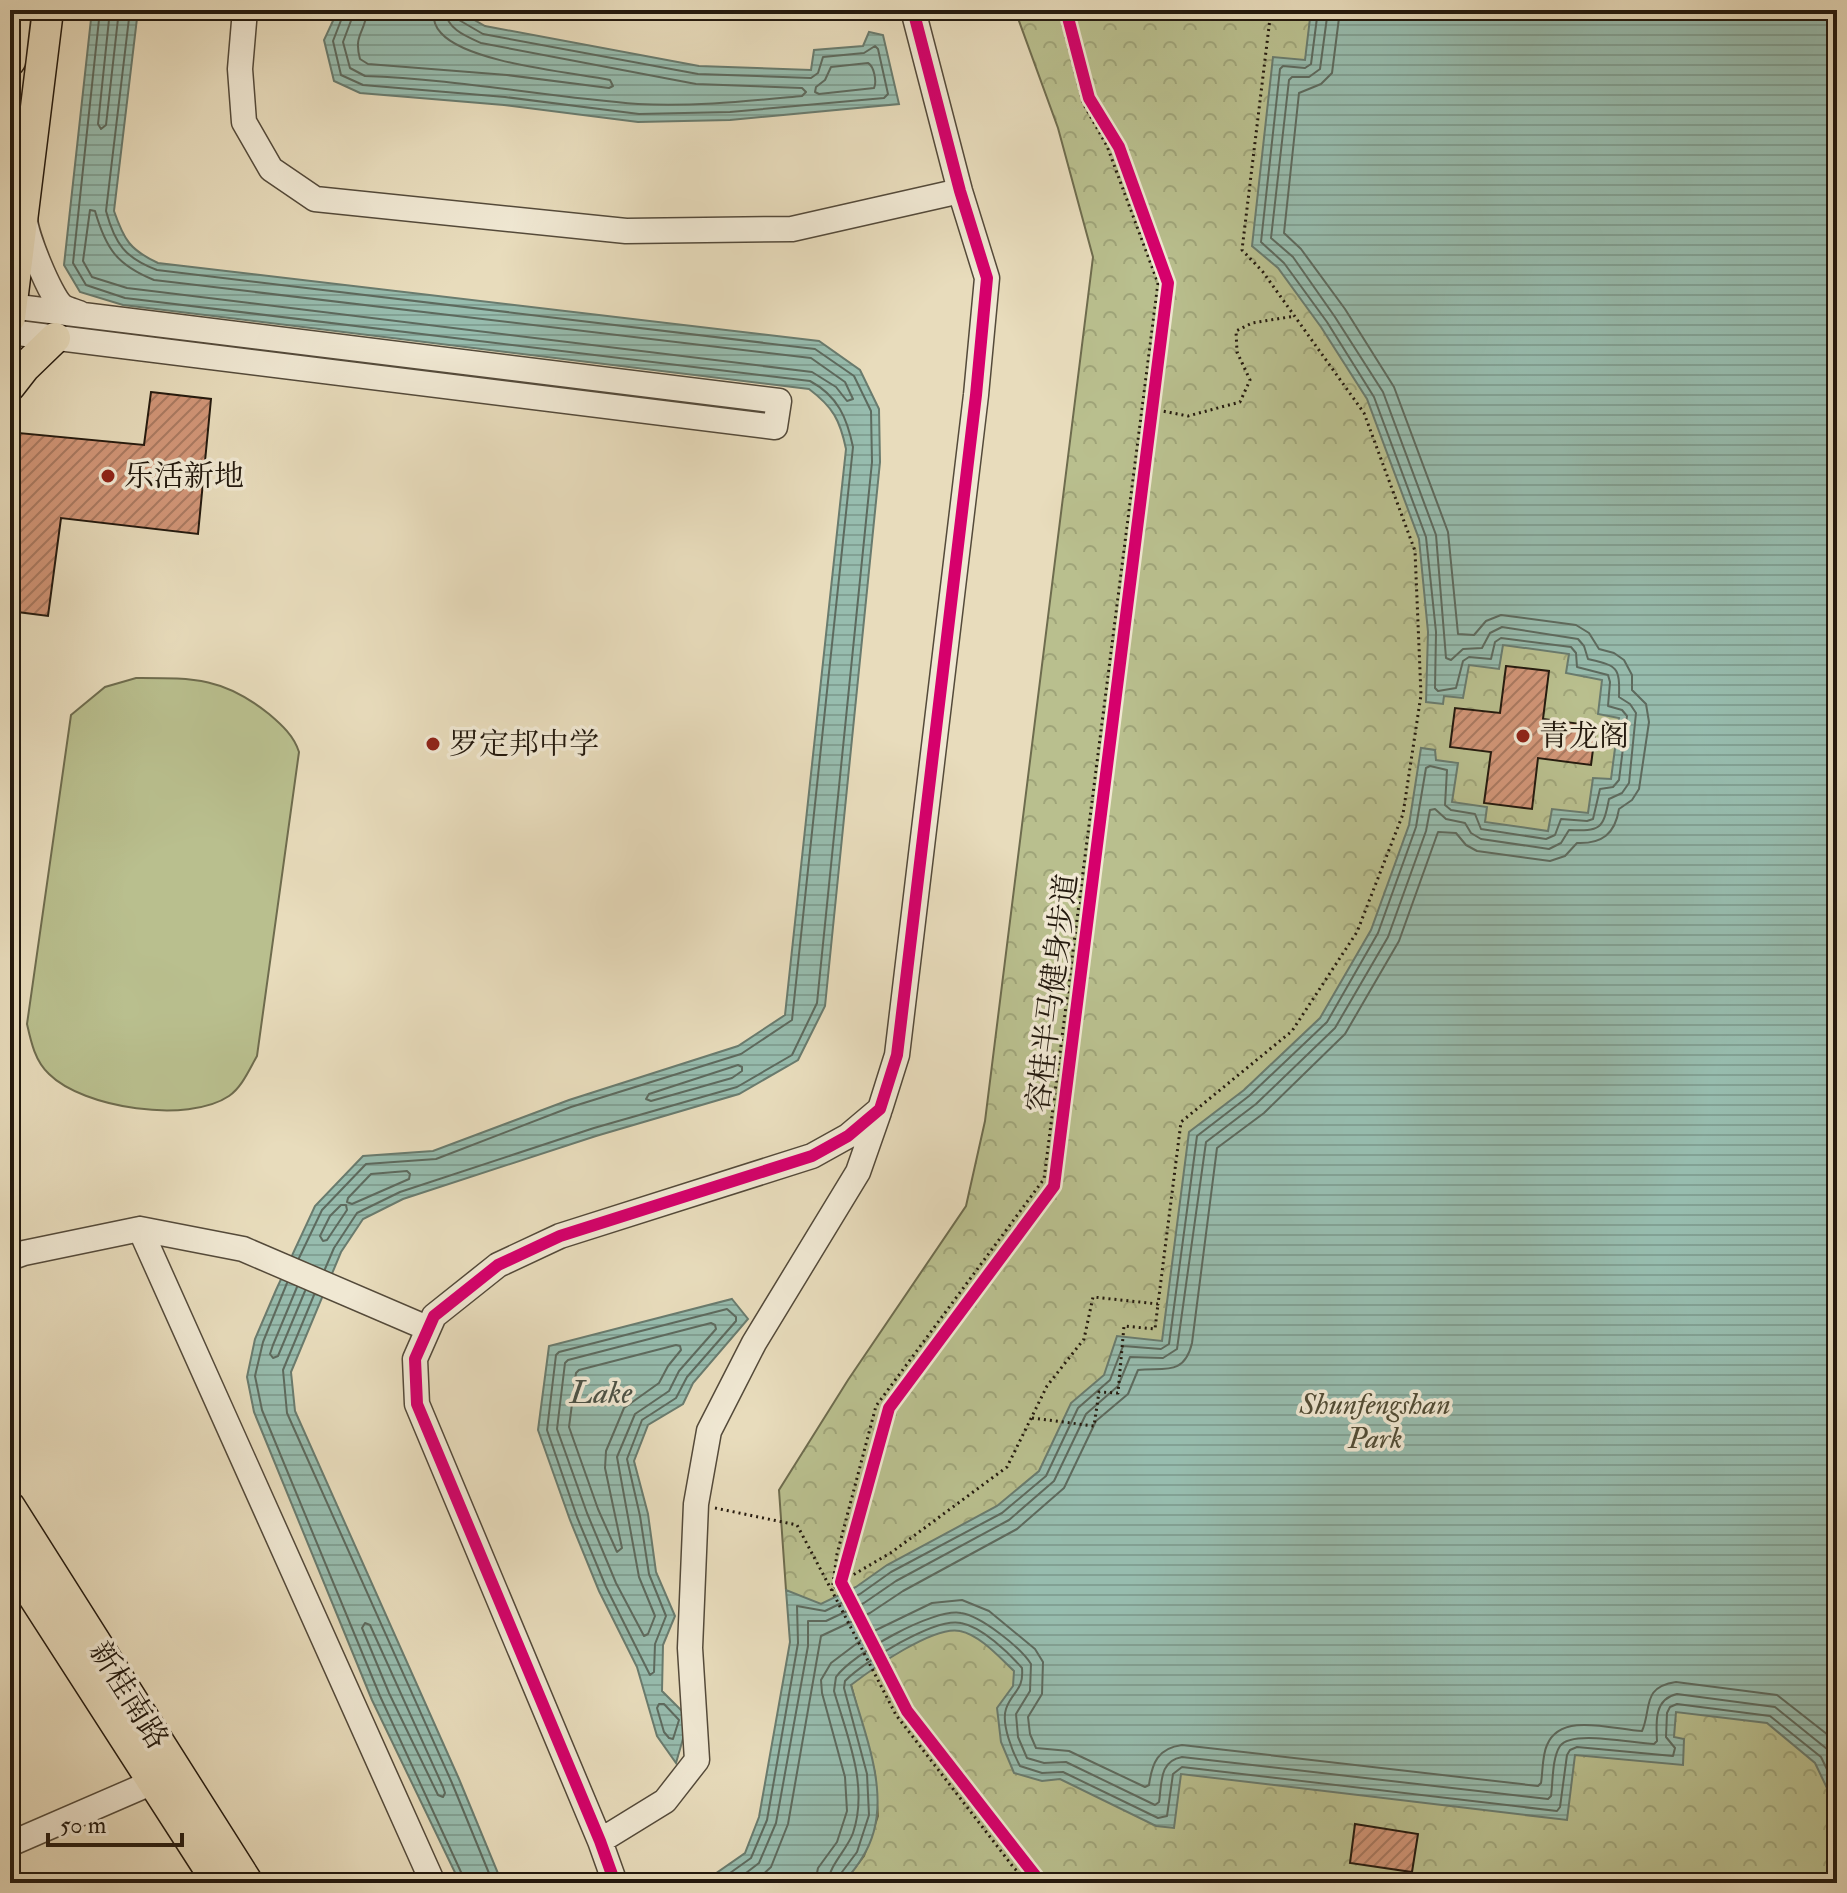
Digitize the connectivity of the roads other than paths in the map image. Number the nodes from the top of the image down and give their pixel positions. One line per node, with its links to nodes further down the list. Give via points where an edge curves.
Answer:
1 (16, 10): 5 (main road)
2 (48, 10): 6 (main road)
3 (245, 10): 7 (street, via 240,69 244,122 271,169 315,199 626,231 792,229)
4 (913, 10): 7 (street)
5 (10, 61)
6 (27, 182): 8 (street, via 25,228 45,277 61,305); 9 (main road)
7 (960, 191): 12 (street, via 987,278 897,1055)
8 (81, 314): 9 (street); 10 (street, via 779,401 775,427)
9 (10, 315): 10 (street)
10 (55, 338): 11 (main road)
11 (10, 386)
12 (880, 1109): 15 (street, via 848,1136 812,1156 560,1236 498,1265 434,1316); 19 (street, via 858,1172 754,1343 709,1431 696,1504 690,1648 697,1760 665,1801)
13 (140, 1229): 14 (street); 15 (street, via 243,1249); 23 (street)
14 (10, 1258)
15 (427, 1328): 19 (street, via 415,1359 417,1404)
16 (10, 1507): 22 (main road, 新桂南路)
17 (10, 1560): 18 (main road)
18 (153, 1782): 20 (street); 21 (main road)
19 (600, 1841): 24 (street)
20 (10, 1844)
21 (218, 1883)
22 (248, 1883)
23 (433, 1883)
24 (615, 1883)

